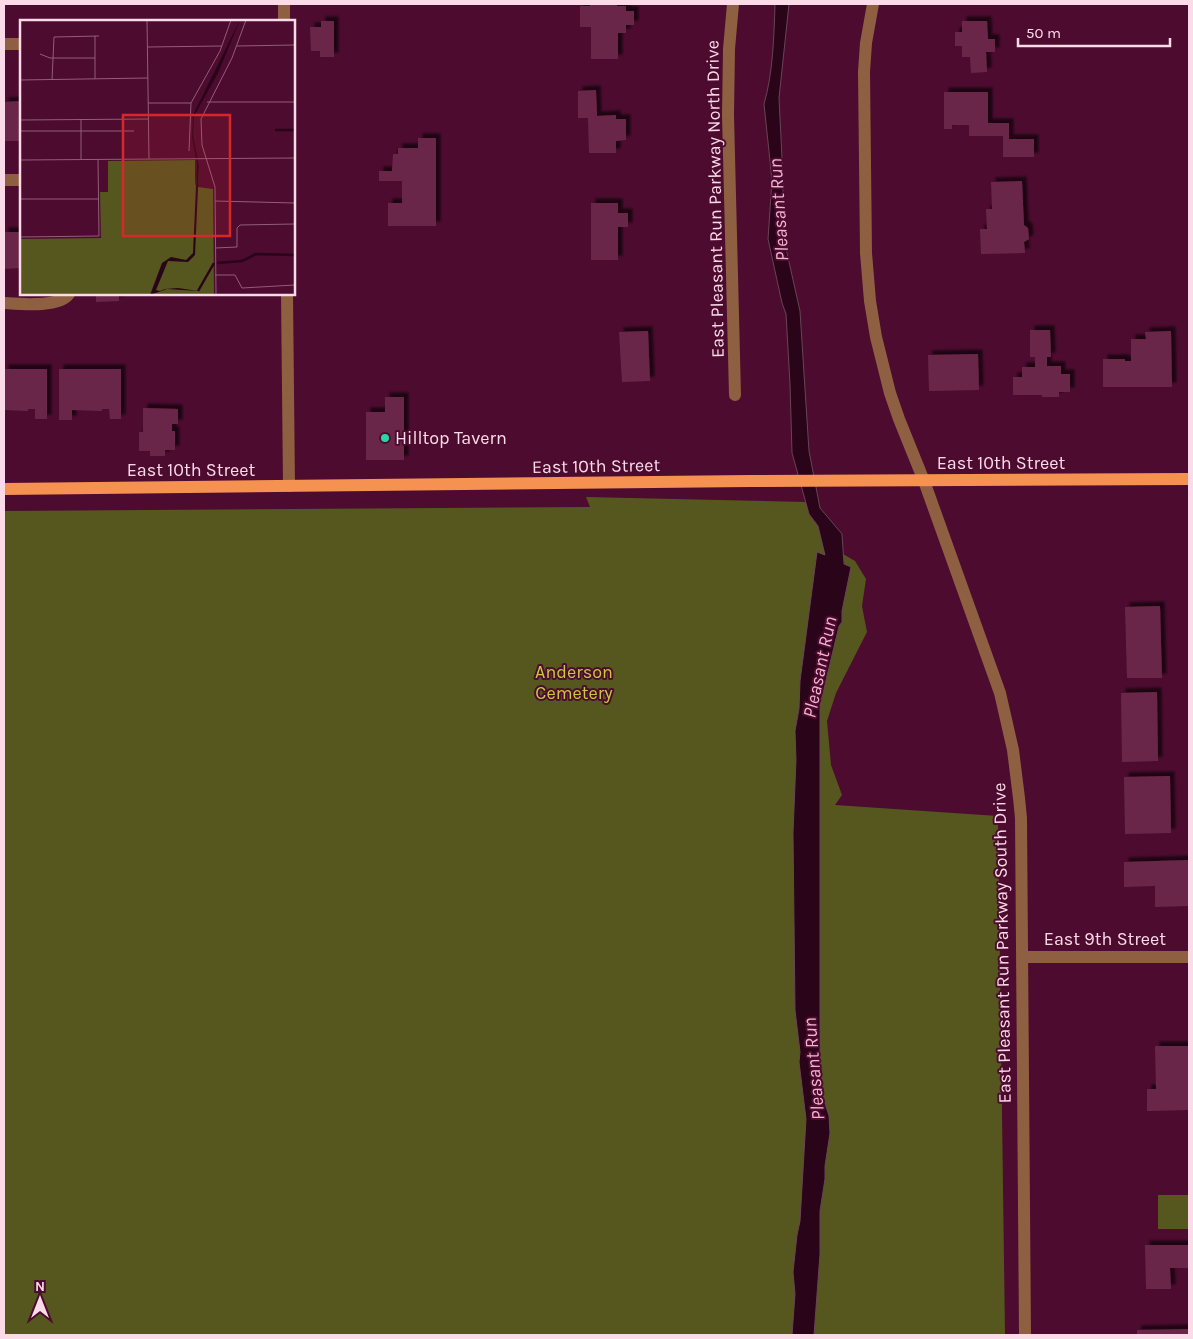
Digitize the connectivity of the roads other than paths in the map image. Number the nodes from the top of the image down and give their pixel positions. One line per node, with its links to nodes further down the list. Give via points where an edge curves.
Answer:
1 (284, 4): 4 (street)
2 (733, 4): 12 (street, East Pleasant Run Parkway North Drive, via 728,115)
3 (873, 4): 14 (street, East Pleasant Run Parkway South Drive, via 864,72 868,282 885,374)
4 (284, 20)
5 (4, 44): 6 (street)
6 (20, 44)
7 (4, 180): 8 (street)
8 (20, 180)
9 (68, 295): 11 (street, via 47,304)
10 (287, 295): 15 (street)
11 (4, 303)
12 (735, 395)
13 (1189, 479): 14 (main road, East 10th Street)
14 (924, 481): 15 (main road, East 10th Street); 18 (street, East Pleasant Run Parkway South Drive, via 1000,693 1009,731 1021,818)
15 (289, 486): 16 (main road, East 10th Street)
16 (4, 489)
17 (1189, 956): 18 (street, East 9th Street)
18 (1022, 957): 19 (street, East Pleasant Run Parkway South Drive)
19 (1025, 1335)

